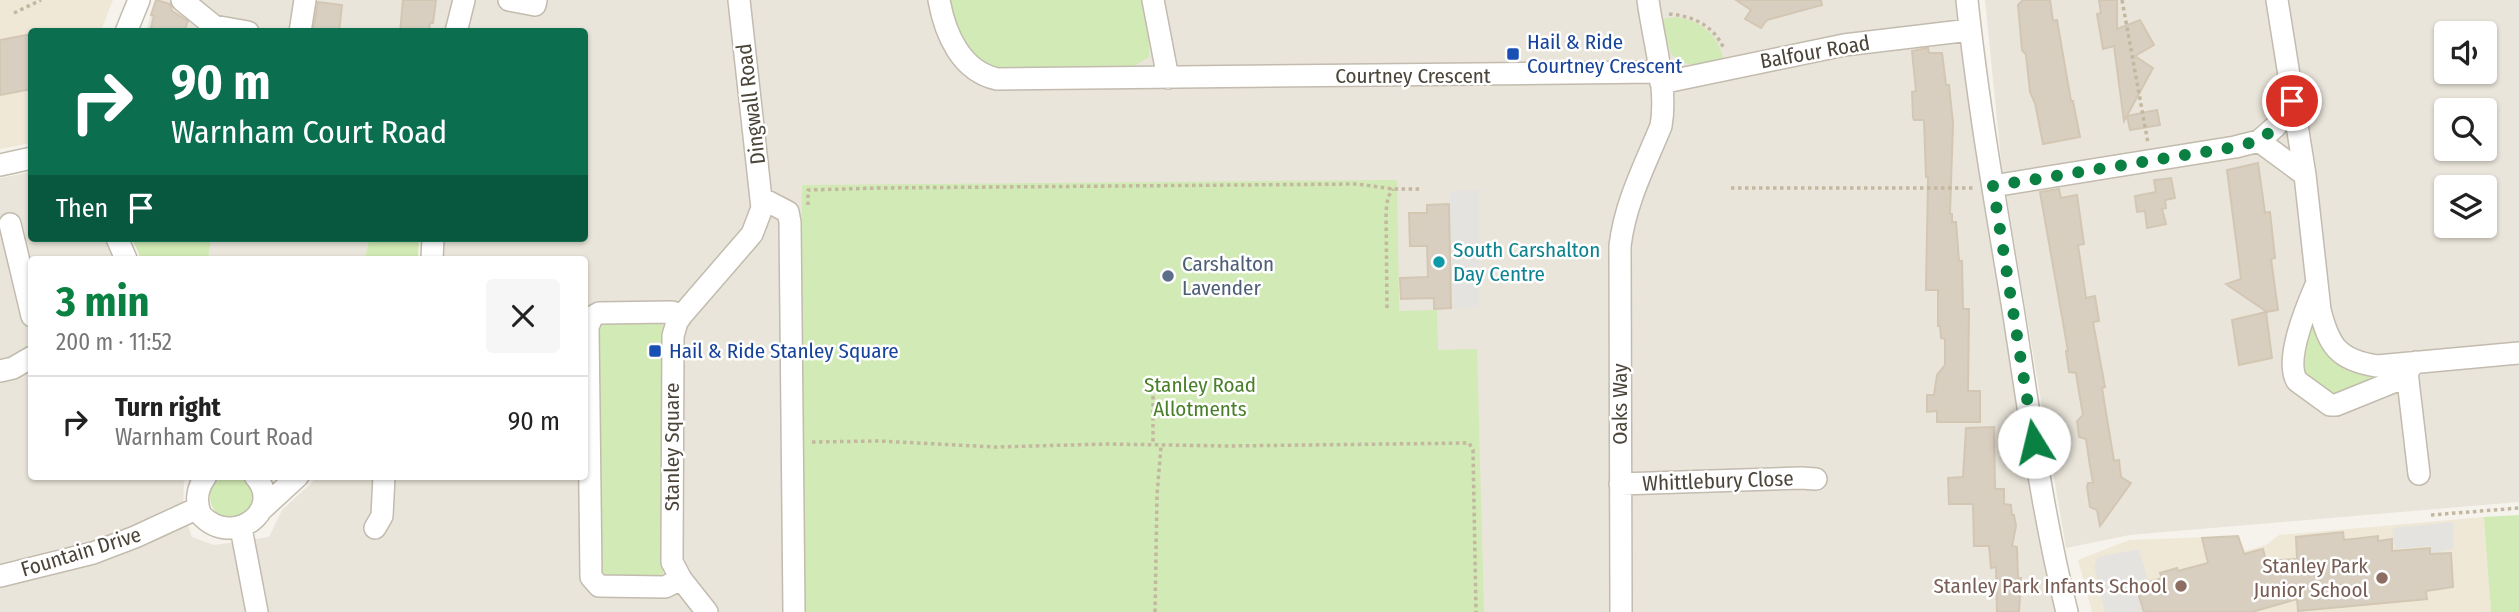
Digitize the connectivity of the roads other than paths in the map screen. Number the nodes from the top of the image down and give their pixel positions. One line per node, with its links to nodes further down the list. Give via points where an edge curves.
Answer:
1 (139, 0): 13 (street)
2 (182, 0): 14 (street, via 214,26)
3 (305, 0): 15 (street)
4 (464, 0): 16 (street)
5 (509, 0): 6 (street, via 535,5)
6 (536, 0)
7 (739, 0): 28 (street, Dingwall Road)
8 (939, 0): 18 (street, Courtney Crescent, via 957,50 983,76 1009,80)
9 (1153, 0): 18 (street)
10 (1967, 0): 17 (street)
11 (2277, 0): 20 (street)
12 (1649, 7): 19 (street, Oaks Way)
13 (128, 28)
14 (225, 28)
15 (301, 28)
16 (457, 28)
17 (1970, 30): 19 (street, Balfour Road, via 1844,45); 27 (street)
18 (1168, 78): 19 (street, Courtney Crescent)
19 (1660, 78): 43 (street, Oaks Way, via 1661,126 1631,198 1620,246)
20 (2292, 101): 21 (street); 26 (street)
21 (2259, 141): 26 (street); 27 (street)
22 (0, 153): 23 (street)
23 (28, 159)
24 (28, 159): 25 (street)
25 (0, 165)
26 (2305, 175): 30 (street)
27 (1993, 186): 54 (street, via 2053,557)
28 (762, 204): 32 (street, Stanley Square, via 752,234); 52 (street, via 788,212 790,222)
29 (10, 224): 31 (street)
30 (2316, 285): 35 (street, via 2326,331 2342,354 2356,363); 35 (street, via 2301,318 2294,367 2297,381 2336,405 2399,380)
31 (28, 299)
32 (682, 315): 49 (street, Stanley Square, via 673,336 671,552); 49 (street, via 599,313 588,327 591,577 599,586 665,587)
33 (2519, 354): 35 (street)
34 (28, 359): 36 (street)
35 (2412, 367): 37 (street)
36 (0, 371)
37 (2419, 474)
38 (1816, 479): 43 (street, Whittlebury Close)
39 (204, 480): 44 (street)
40 (257, 480): 45 (street, via 263,499)
41 (294, 480): 45 (street)
42 (384, 480): 47 (street, via 382,516)
43 (1620, 484): 53 (street, Oaks Way)
44 (198, 508): 46 (street, via 206,520 220,527); 48 (street, Fountain Drive, via 93,553)
45 (260, 511): 46 (street)
46 (241, 528): 50 (street)
47 (374, 528)
48 (0, 576)
49 (681, 579): 51 (street, Stanley Square)
50 (257, 612)
51 (706, 612)
52 (794, 612)
53 (1621, 612)
54 (2067, 612)

